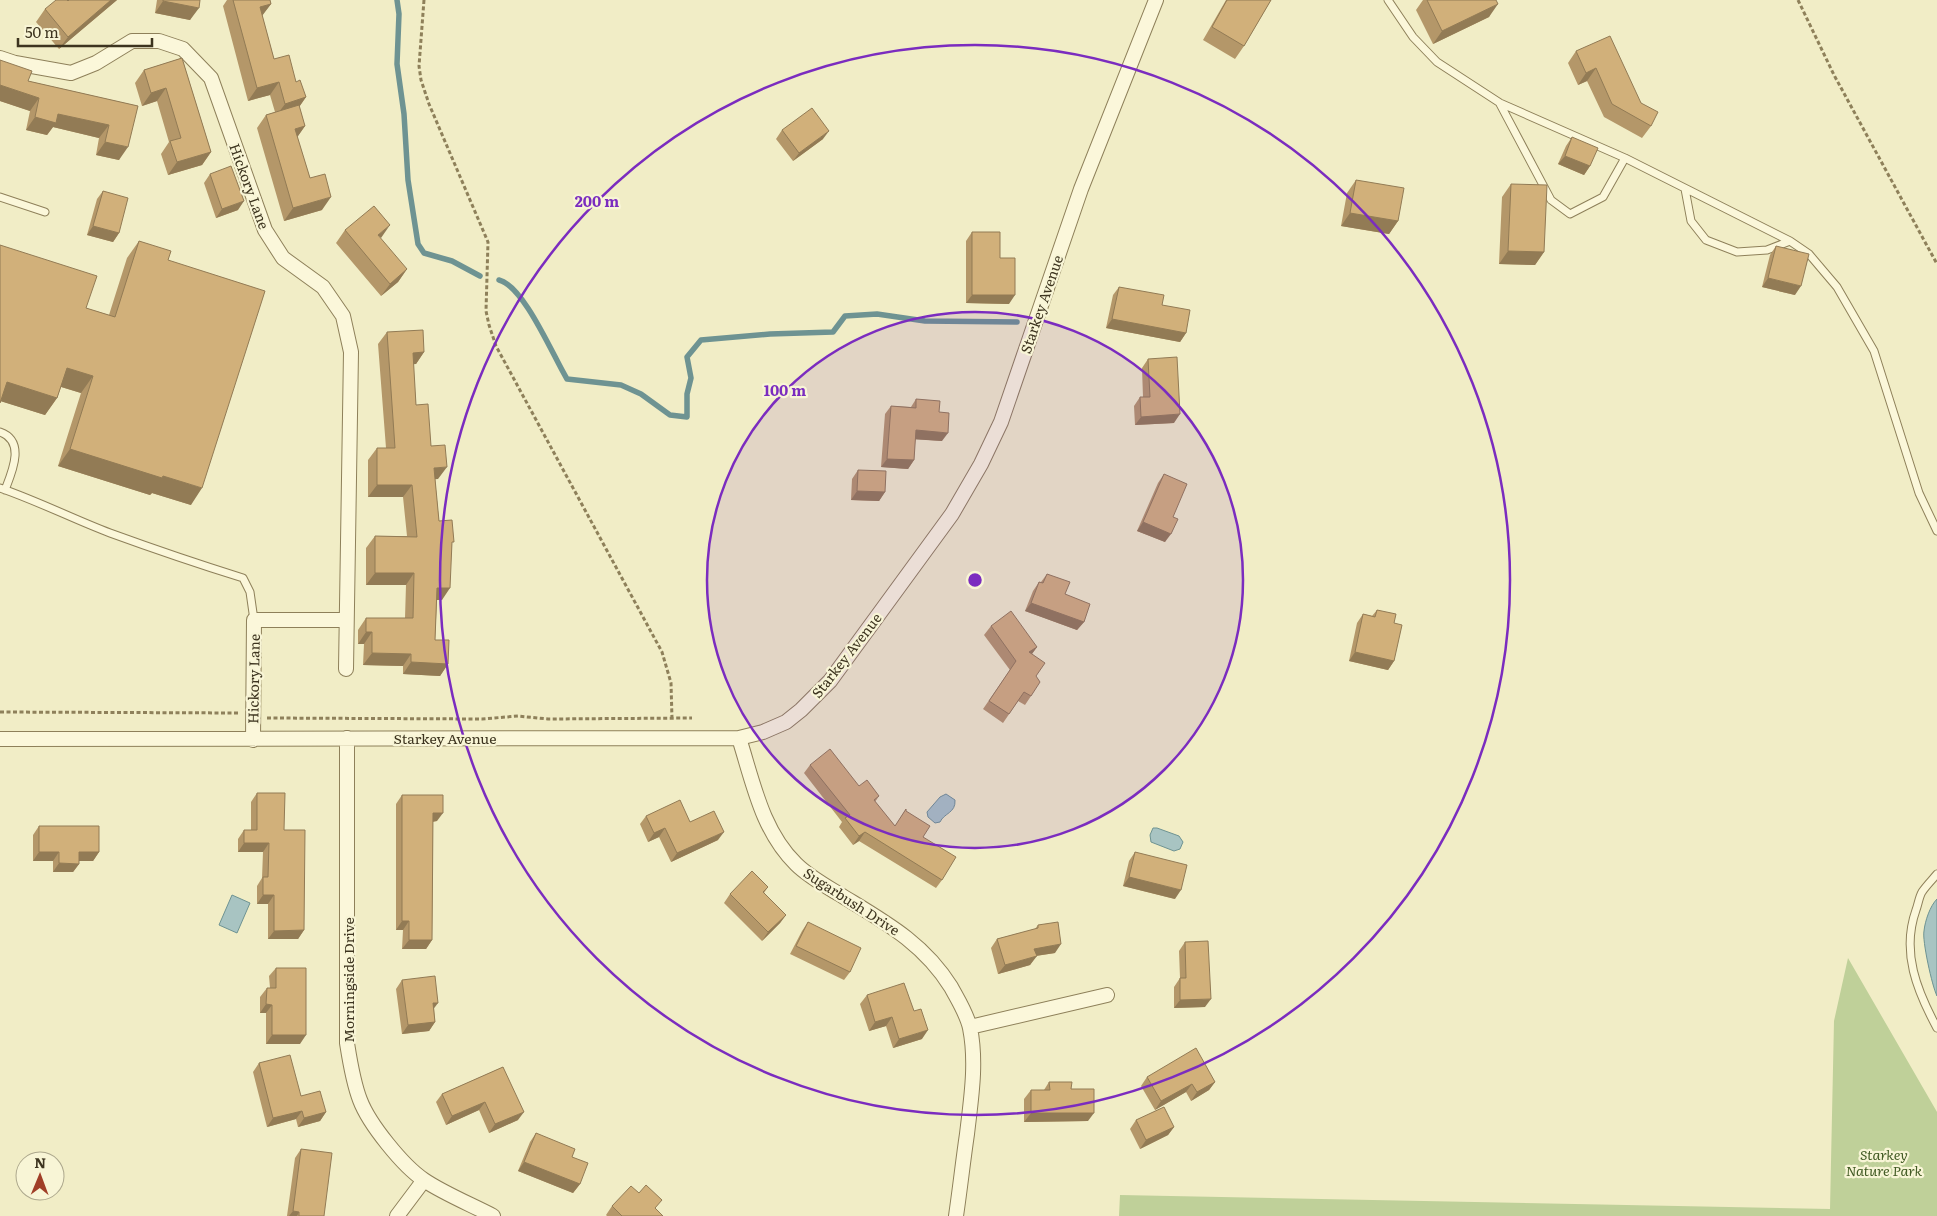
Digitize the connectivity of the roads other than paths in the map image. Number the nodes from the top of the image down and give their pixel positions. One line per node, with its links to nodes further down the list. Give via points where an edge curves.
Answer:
1 (1156, 0): 17 (street, Starkey Avenue, via 1081,189 1001,422 981,464 952,514 830,681 786,722)
2 (1388, 0): 4 (lane, via 1413,38 1437,62)
3 (0, 58): 14 (street, Hickory Lane, via 71,73 96,64 132,41 159,41 183,49 211,78 265,230 283,258 323,287 343,316 351,352)
4 (1500, 104): 5 (lane); 5 (lane, via 1551,200 1570,214 1603,197)
5 (1625, 158): 6 (lane)
6 (1685, 189): 9 (lane); 9 (lane, via 1691,221 1706,240 1738,252 1767,250)
7 (0, 197): 8 (lane)
8 (45, 212)
9 (1790, 241): 12 (lane, via 1809,254 1837,287 1874,351 1919,493)
10 (0, 432): 11 (lane, via 13,441 16,454)
11 (3, 489): 13 (lane, via 109,532 243,578 250,592)
12 (1937, 531)
13 (254, 620): 14 (street, Hickory Lane); 19 (street, Hickory Lane)
14 (346, 620): 15 (street, Hickory Lane)
15 (346, 669)
16 (347, 738): 17 (street, Starkey Avenue); 19 (street, Starkey Avenue); 24 (street, Morningside Drive, via 347,1043 352,1072 361,1101 374,1124 395,1152)
17 (738, 738): 22 (street, Sugarbush Drive, via 764,816 779,845 815,880 900,932 923,951 943,974)
18 (0, 739): 19 (street, Starkey Avenue)
19 (253, 740)
20 (1937, 874): 23 (lane, via 1922,892 1911,923 1909,948 1915,978)
21 (1107, 996): 22 (street)
22 (970, 1027): 27 (street, Sugarbush Drive, via 973,1063 971,1104)
23 (1937, 1028)
24 (424, 1180): 25 (street); 26 (street, Morningside Drive)
25 (397, 1216)
26 (493, 1216)
27 (956, 1216)

